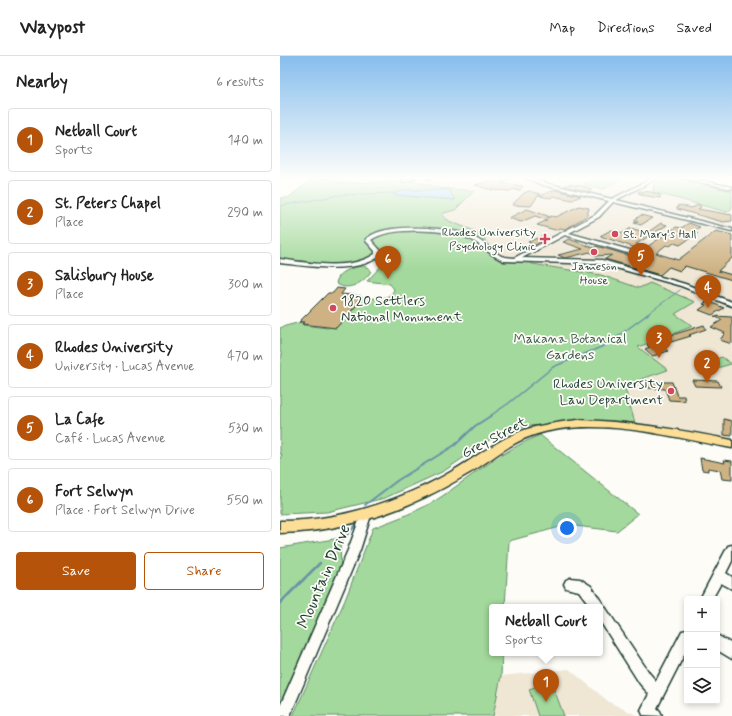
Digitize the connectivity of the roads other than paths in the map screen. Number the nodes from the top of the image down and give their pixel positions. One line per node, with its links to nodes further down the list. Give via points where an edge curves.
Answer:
1 (605, 209): 4 (street, via 598,216)
2 (643, 209): 3 (street)
3 (732, 231)
4 (565, 233): 5 (street); 6 (street)
5 (640, 255)
6 (513, 260): 7 (street, via 500,257 467,236 411,230 384,232 372,236 368,242 378,253 365,263 321,265); 8 (street, via 602,262 683,285)
7 (280, 261)
8 (732, 304)
9 (732, 444): 10 (main road, Grey Street, via 640,427 590,425 545,428 512,441 404,502)
10 (366, 515): 11 (main road, Grey Street, via 333,523); 24 (street, Mountain Drive, via 354,550)
11 (280, 527)
12 (732, 550): 13 (street)
13 (718, 575): 14 (street); 16 (street)
14 (732, 583)
15 (570, 584): 17 (street, via 583,586)
16 (708, 596)
17 (596, 604)
18 (603, 615): 22 (street)
19 (684, 641): 22 (street)
20 (720, 644): 21 (street)
21 (732, 652)
22 (656, 692): 23 (street)
23 (652, 713)
24 (283, 716)

